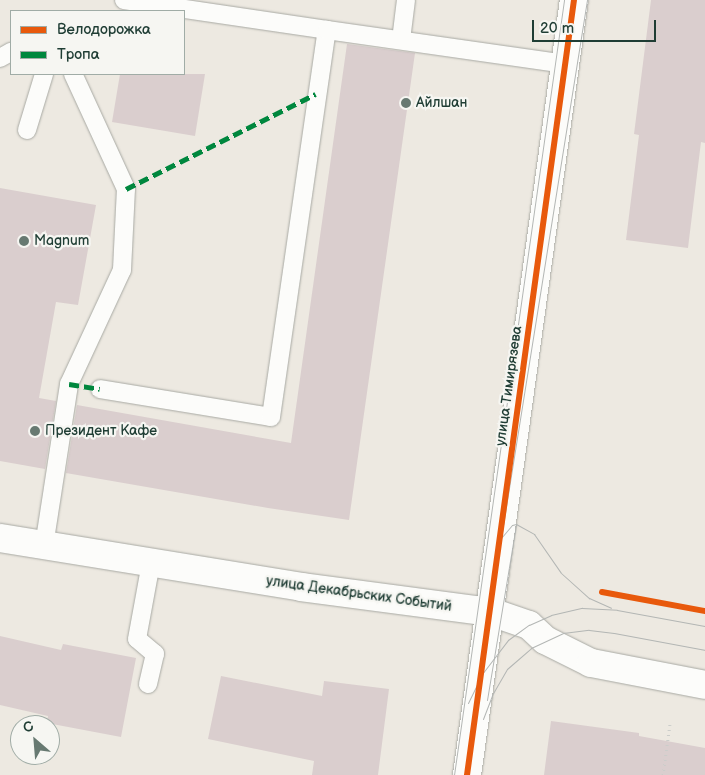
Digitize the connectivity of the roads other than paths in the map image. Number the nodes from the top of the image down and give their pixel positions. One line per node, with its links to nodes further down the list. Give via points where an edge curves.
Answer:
1 (124, 0): 4 (lane)
2 (406, 0): 5 (lane)
3 (574, 0): 6 (street, улица Тимирязева)
4 (326, 30): 5 (lane); 10 (lane, via 271,417)
5 (401, 40): 6 (lane)
6 (566, 64): 14 (street, улица Тимирязева)
7 (44, 75): 9 (lane)
8 (73, 75): 12 (lane, via 126,188 122,270 69,384)
9 (27, 130)
10 (100, 389)
11 (0, 538): 12 (street, улица Декабрьских Событий)
12 (44, 546): 13 (street, улица Декабрьских Событий)
13 (151, 563): 14 (street, улица Декабрьских Событий); 15 (lane, via 137,640 154,654)
14 (491, 612): 16 (street, улица Декабрьских Событий, via 529,625 545,640 591,663); 17 (street, улица Тимирязева)
15 (148, 684)
16 (705, 685)
17 (467, 775)

